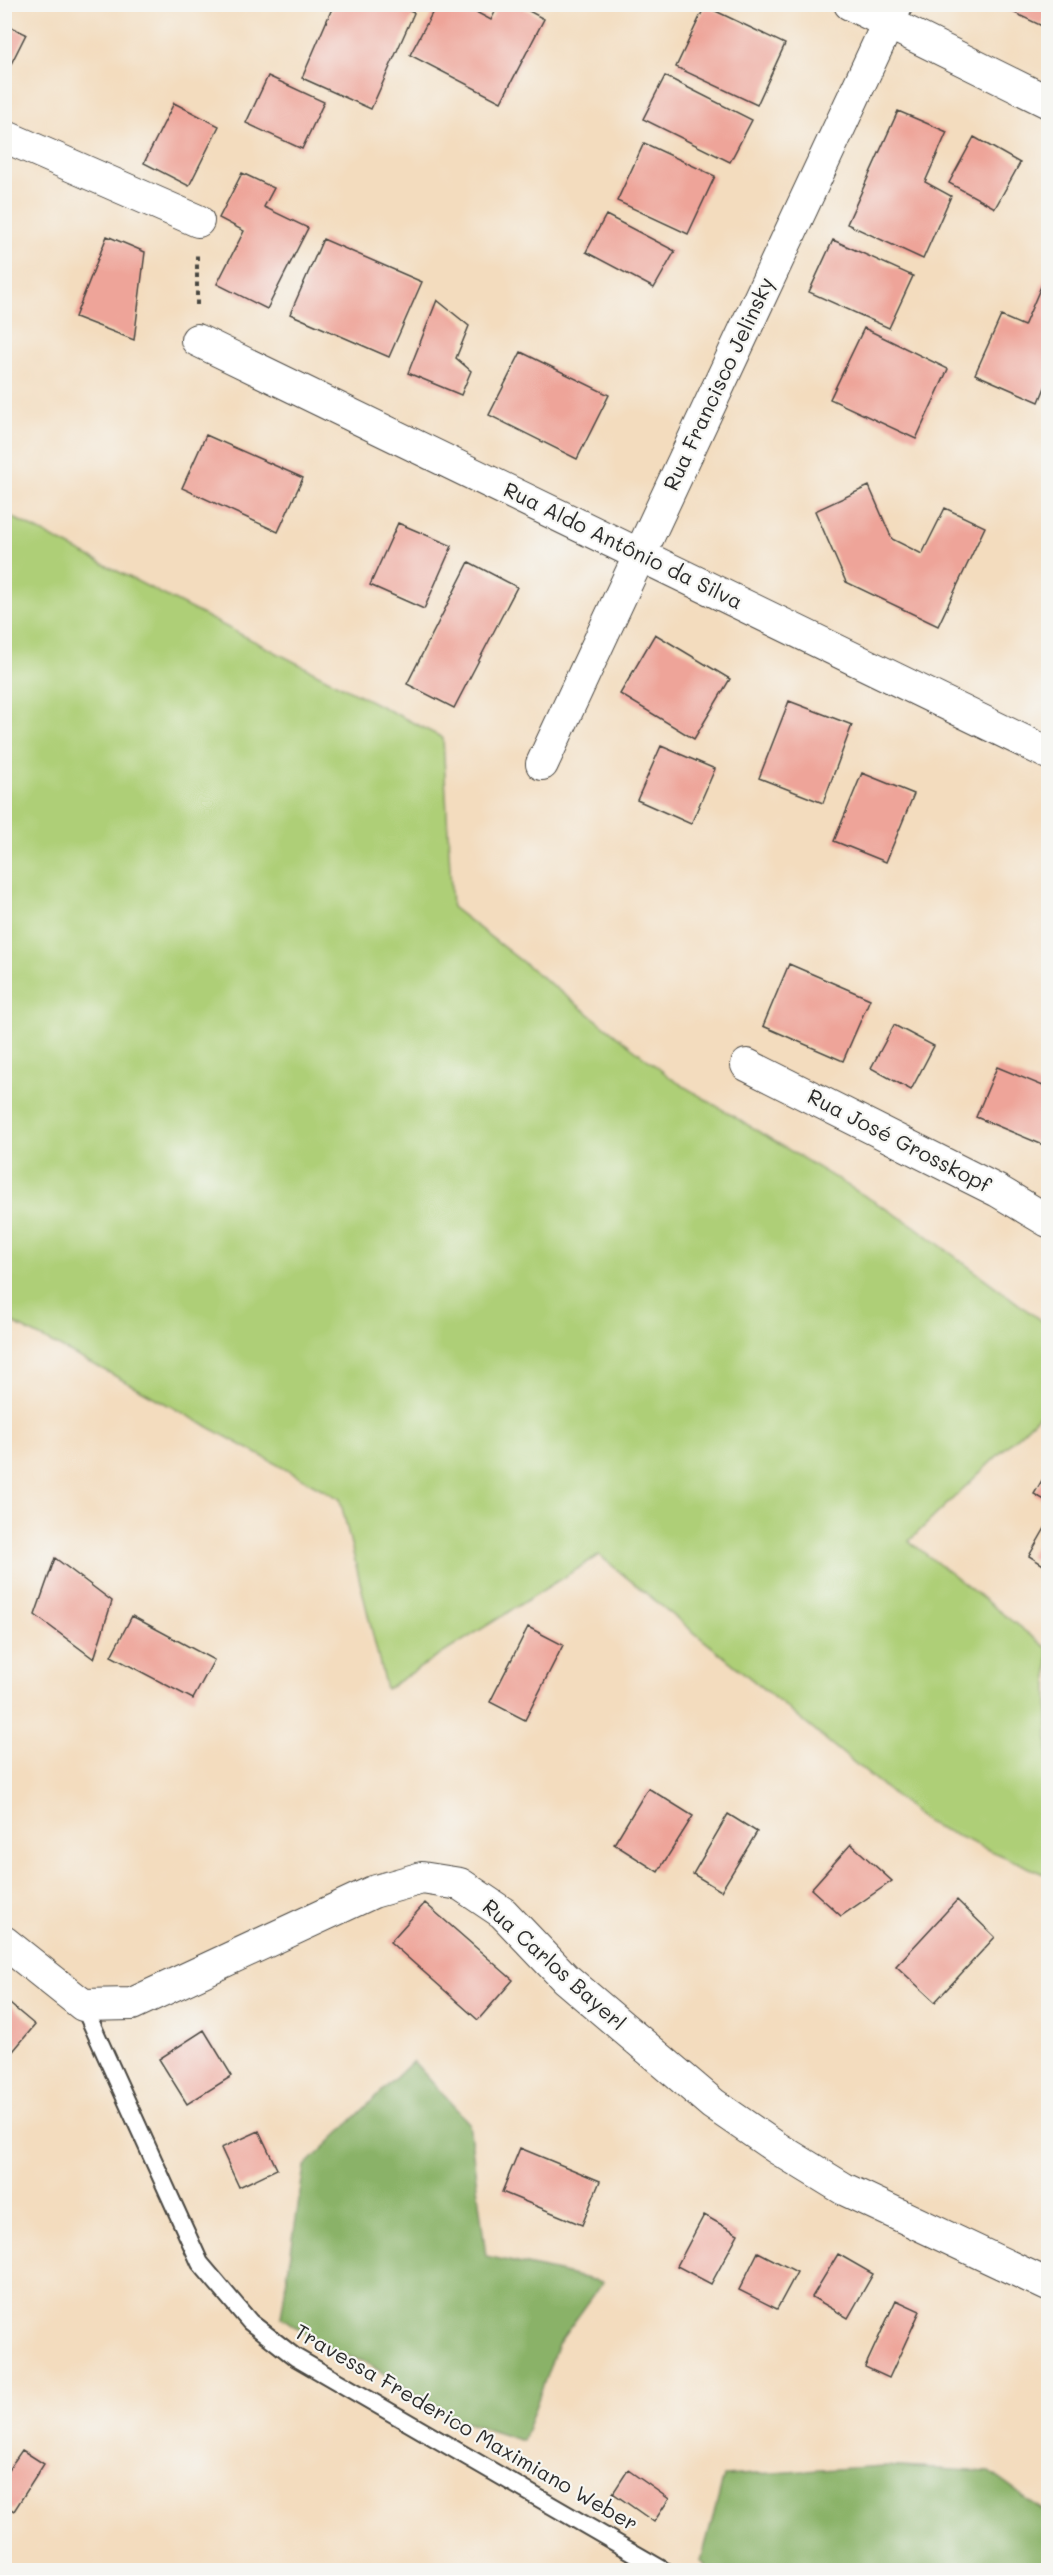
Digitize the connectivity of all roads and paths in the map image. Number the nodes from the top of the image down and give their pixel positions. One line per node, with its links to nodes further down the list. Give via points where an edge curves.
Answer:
1 (850, 4): 2 (street)
2 (892, 13): 3 (street); 7 (street, Rua Francisco Jelinsky)
3 (1048, 102)
4 (4, 136): 5 (street)
5 (198, 221): 6 (path)
6 (197, 340): 7 (street, Rua Aldo Antônio da Silva)
7 (639, 555): 8 (street, Rua Aldo Antônio da Silva); 9 (street, Rua Francisco Jelinsky)
8 (1048, 753)
9 (542, 764)
10 (747, 1065): 11 (street, Rua José Grosskopf, via 998,1191)
11 (1048, 1221)
12 (4, 1942): 13 (street)
13 (83, 2005): 14 (street, Rua Carlos Bayerl, via 132,2004 374,1892 422,1878 460,1884 503,1913 565,1978 712,2104 844,2189); 15 (lane, Travessa Frederico Maximiano Weber, via 200,2263 250,2322 295,2357)
14 (1048, 2285)
15 (663, 2571)

